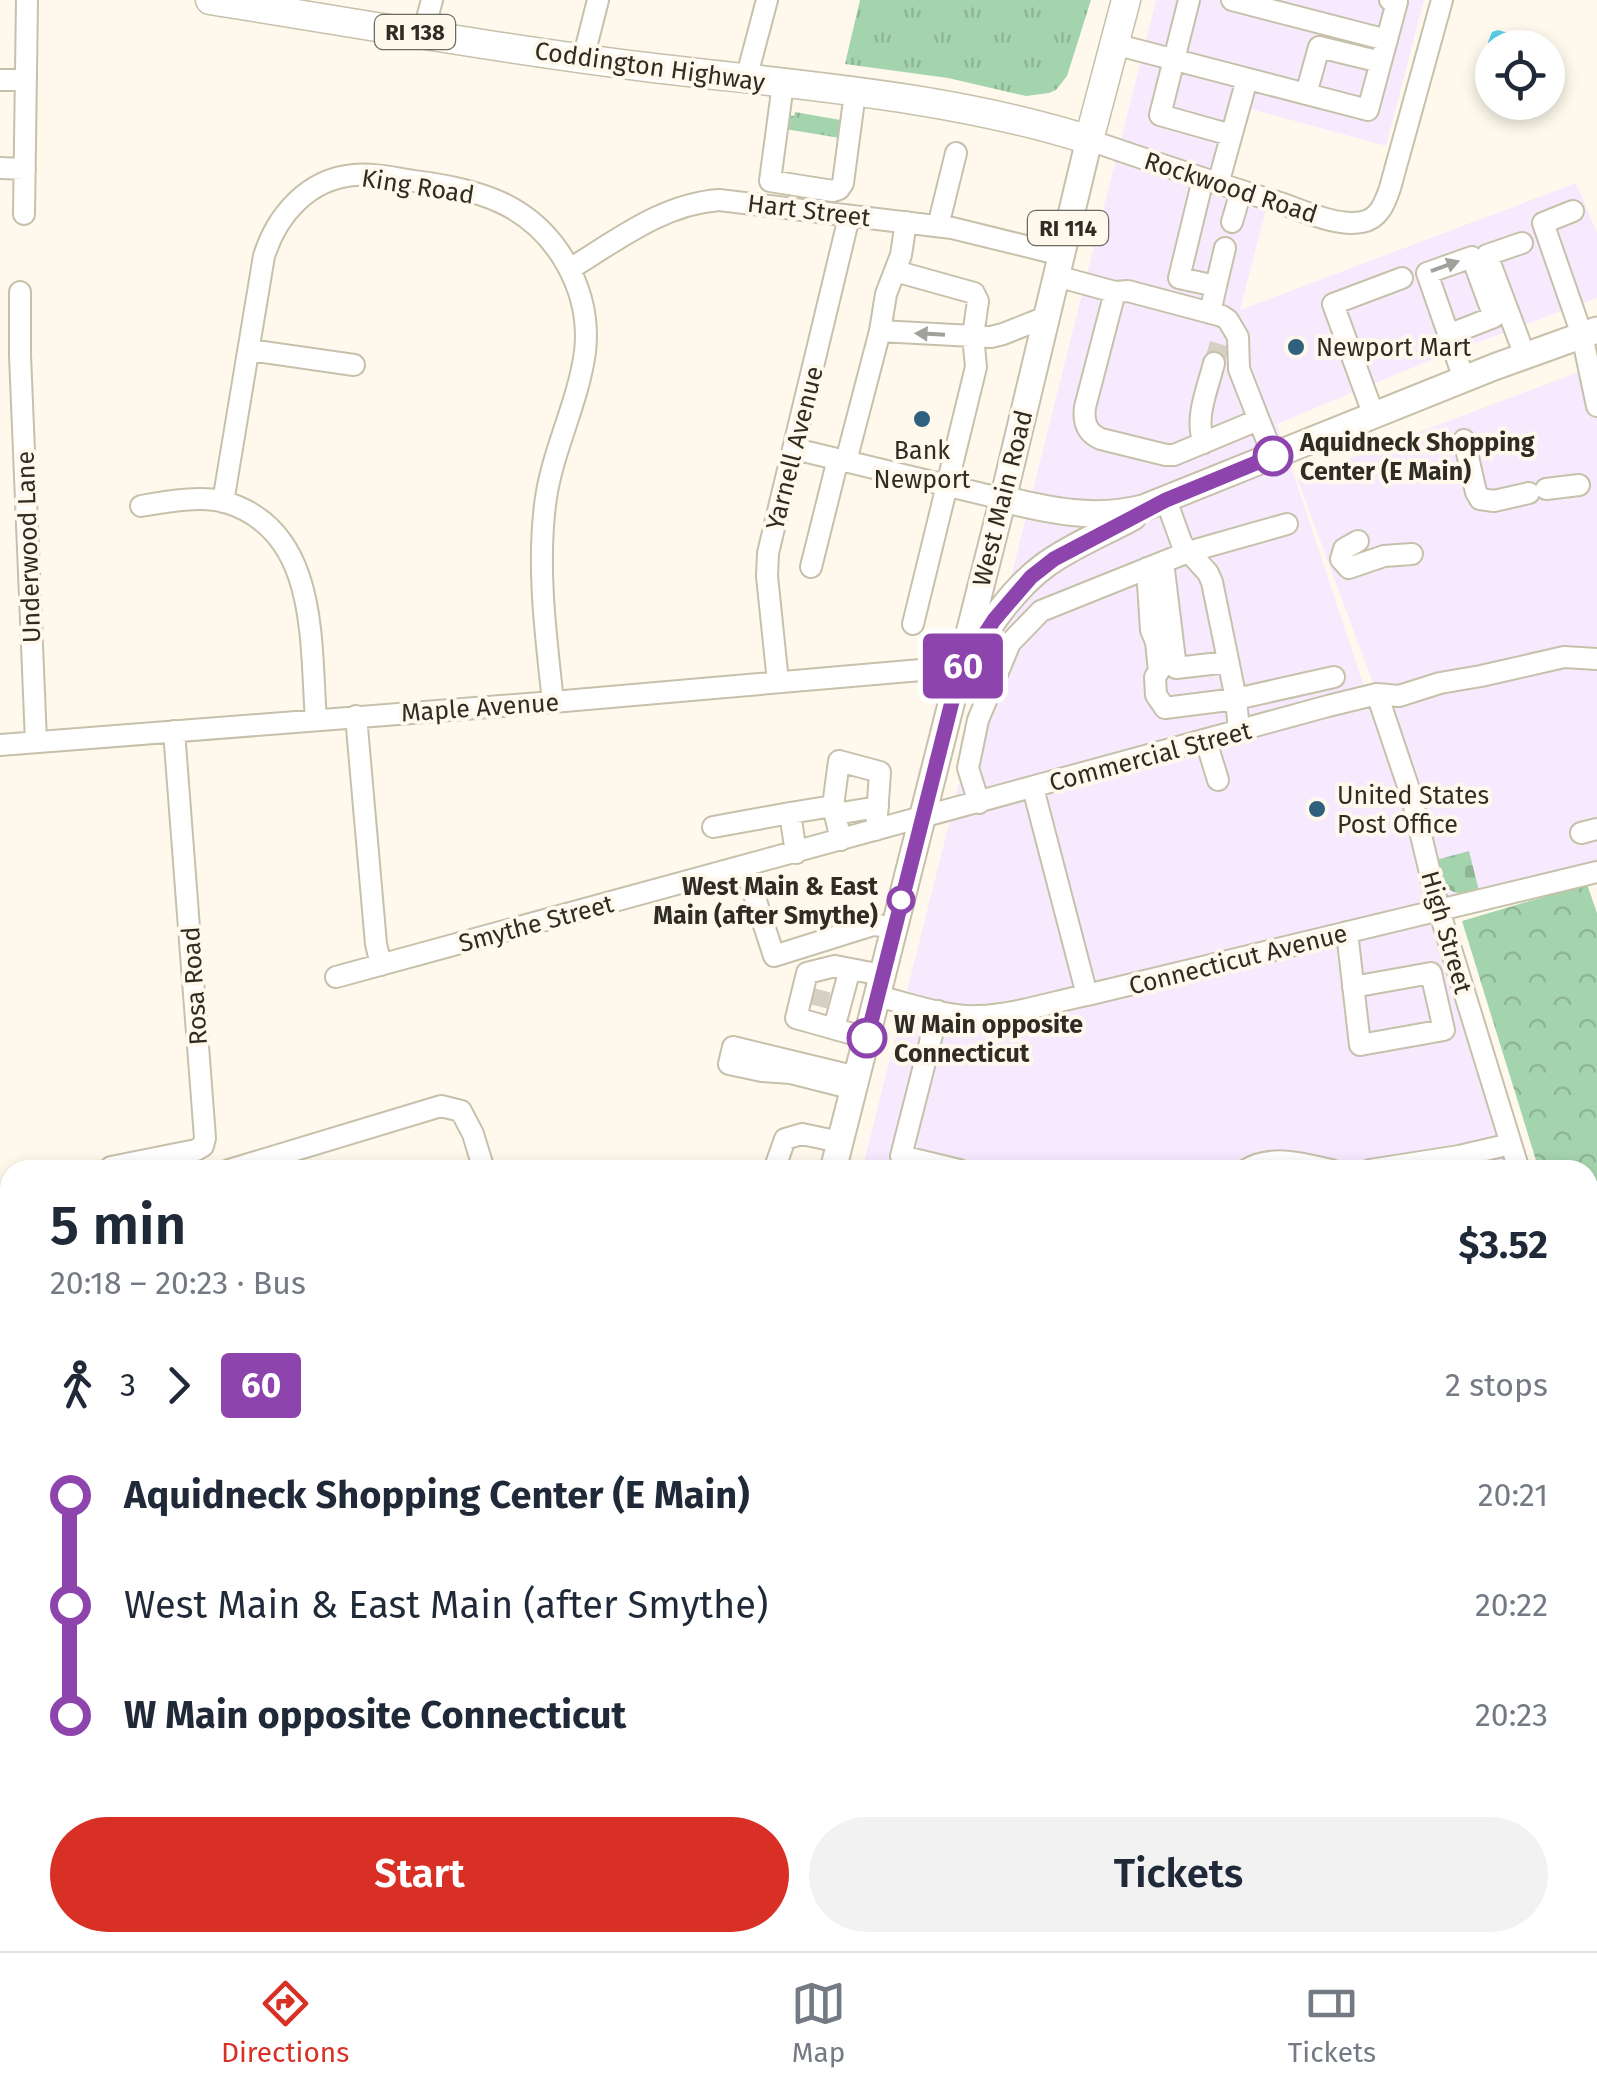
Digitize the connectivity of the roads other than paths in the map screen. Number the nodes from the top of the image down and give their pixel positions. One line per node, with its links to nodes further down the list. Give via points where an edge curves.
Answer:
1 (27, 0): 20 (street)
2 (210, 0): 11 (highway, Coddington Highway / RI 138)
3 (432, 0): 12 (street)
4 (598, 0): 15 (street)
5 (767, 0): 21 (street)
6 (1126, 0): 14 (highway, West Main Road / RI 114)
7 (1189, 0): 16 (street)
8 (1232, 0): 13 (street)
9 (1390, 0): 13 (street, via 1397,2)
10 (1442, 0): 31 (street, Rockwood Road, via 1393,180 1374,217 1337,220)
11 (265, 4): 12 (highway, Coddington Highway / RI 138)
12 (423, 34): 15 (highway, Coddington Highway / RI 138)
13 (1387, 40): 17 (street)
14 (1114, 44): 16 (street); 26 (highway, West Main Road / RI 114)
15 (583, 58): 21 (highway, Coddington Highway / RI 138)
16 (1174, 60): 18 (street); 25 (street, via 1160,114)
17 (1381, 62): 24 (street, via 1319,47); 24 (street, via 1368,110)
18 (1247, 78): 24 (street); 25 (street)
19 (0, 80): 20 (street)
20 (25, 80): 29 (street)
21 (746, 80): 22 (highway, Coddington Highway / RI 138)
22 (783, 84): 23 (highway, Coddington Highway / RI 138); 23 (street, via 770,181 833,191 843,183)
23 (855, 92): 26 (highway, Coddington Highway / RI 138)
24 (1306, 94)
25 (1231, 135): 30 (street)
26 (1089, 140): 30 (street, Rockwood Road); 41 (main road, West Main Road / RI 114)
27 (956, 154): 37 (street)
28 (0, 168): 29 (street)
29 (24, 169): 33 (street)
30 (1210, 182): 31 (street, Rockwood Road); 44 (street, via 1179,278)
31 (1241, 191): 36 (street)
32 (1573, 211): 50 (street, via 1543,223)
33 (24, 214)
34 (849, 217): 35 (street, Hart Street); 42 (street, Hart Street, via 728,200 694,202); 63 (street, Yarnell Avenue)
35 (906, 222): 37 (street, Hart Street); 40 (street)
36 (1232, 222)
37 (938, 226): 41 (street, Hart Street, via 989,236)
38 (1522, 243): 54 (street, via 1487,256)
39 (1226, 248): 44 (street)
40 (898, 263): 49 (street); 52 (street, via 974,292)
41 (1059, 265): 46 (street, Hart Street); 48 (main road, West Main Road / RI 114)
42 (570, 268): 53 (street, King Road, via 532,222 483,195 369,174 337,178 302,196 270,238); 86 (street, King Road, via 586,338 542,538)
43 (1402, 278): 59 (street, via 1333,304)
44 (1216, 286): 47 (street)
45 (20, 292): 92 (street, Underwood Lane)
46 (1115, 292): 47 (street, Hart Street); 62 (street, via 1086,426 1101,439 1166,455)
47 (1210, 313): 60 (street, Hart Street, via 1226,318 1226,333 1238,337 1239,369)
48 (1046, 317): 52 (street, via 997,336); 68 (main road, West Main Road / RI 114)
49 (880, 331): 52 (street, one-way to 49); 65 (street)
50 (1590, 332): 54 (main road); 58 (street)
51 (1448, 335): 57 (street)
52 (973, 336): 67 (street, via 976,367)
53 (249, 350): 56 (street); 70 (street, King Road)
54 (1525, 356): 57 (main road)
55 (1214, 362): 62 (street, via 1199,421)
56 (354, 364)
57 (1464, 379): 59 (main road)
58 (1597, 406)
59 (1374, 416): 64 (main road)
60 (1258, 420): 62 (street); 64 (street)
61 (1464, 440): 66 (street, via 1480,499)
62 (1204, 443)
63 (795, 449): 65 (street); 83 (street, Yarnell Avenue, via 767,560)
64 (1273, 456): 69 (main road)
65 (842, 460): 67 (street); 77 (street)
66 (1579, 485)
67 (947, 486): 68 (street); 78 (street)
68 (1003, 499): 69 (main road, via 1094,515); 81 (main road, West Main Road / RI 114)
69 (1166, 500): 74 (street); 81 (main road, via 1038,570)
70 (223, 502): 71 (street); 88 (street, via 248,512 290,552 307,610)
71 (140, 506)
72 (1287, 524): 74 (street)
73 (1358, 542): 75 (street, via 1344,548 1341,559 1349,568)
74 (1188, 552): 76 (street); 80 (street, via 1212,582)
75 (1412, 554)
76 (1155, 565): 80 (street, via 1176,668); 85 (street, via 1156,695 1165,708); 96 (street, via 1041,611 1010,642 978,720 968,768)
77 (812, 567)
78 (913, 624)
79 (1597, 660): 84 (street, Commercial Street, via 1564,657 1398,696)
80 (1228, 662): 85 (street)
81 (959, 674): 83 (street, Maple Avenue, via 920,670); 100 (main road, West Main Road / RI 114)
82 (1334, 677): 85 (street)
83 (778, 682): 86 (street, Maple Avenue)
84 (1377, 694): 90 (street, Commercial Street); 107 (street, High Street)
85 (1236, 699): 90 (street)
86 (552, 702): 87 (street, Maple Avenue)
87 (356, 716): 88 (street, Maple Avenue); 110 (street)
88 (316, 720): 89 (street, Maple Avenue)
89 (174, 731): 92 (street, Maple Avenue); 124 (street, Rosa Road, via 206,1138 196,1150)
90 (1239, 731): 91 (street, Commercial Street)
91 (1206, 741): 94 (street); 95 (street, Commercial Street)
92 (36, 742): 93 (street, Maple Avenue)
93 (0, 744)
94 (1218, 780)
95 (1034, 788): 96 (street, Commercial Street); 116 (street)
96 (979, 803): 100 (street, Commercial Street)
97 (878, 807): 98 (street); 98 (street, via 880,772 839,760); 102 (street)
98 (834, 810): 99 (street); 103 (street)
99 (790, 813): 101 (street); 104 (street)
100 (922, 816): 102 (street, Smythe Street); 108 (main road, West Main Road / RI 114)
101 (712, 827)
102 (876, 830): 103 (street, Smythe Street)
103 (841, 840): 104 (street, Smythe Street)
104 (796, 853): 105 (street, Smythe Street)
105 (745, 867): 108 (street, via 774,956 873,926); 110 (street, Smythe Street)
106 (1597, 872): 107 (street, Connecticut Avenue)
107 (1439, 910): 109 (street, Connecticut Avenue); 123 (street, High Street)
108 (895, 926): 114 (main road, West Main Road / RI 114)
109 (1347, 932): 115 (street); 116 (street, Connecticut Avenue)
110 (381, 965): 113 (street, Smythe Street)
111 (827, 968): 112 (street, Connecticut Avenue); 117 (street); 117 (street, via 807,973 796,1018)
112 (850, 969): 114 (street, Connecticut Avenue); 119 (street)
113 (336, 977)
114 (880, 986): 118 (street, Connecticut Avenue); 120 (main road, West Main Road / RI 114)
115 (1353, 987): 115 (street, via 1360,1045 1444,1030 1430,974)
116 (1088, 995): 118 (street, Connecticut Avenue, via 976,1017)
117 (817, 1006): 119 (street)
118 (938, 1011): 129 (street)
119 (834, 1028): 120 (street)
120 (867, 1038): 121 (main road, West Main Road / RI 114)
121 (855, 1083): 121 (street, via 733,1047 730,1064); 122 (main road, West Main Road / RI 114)
122 (840, 1142): 127 (street, via 802,1134 785,1139); 128 (main road, West Main Road / RI 114)
123 (1511, 1144): 130 (street); 131 (street, High Street)
124 (147, 1160)
125 (262, 1160): 126 (street, via 441,1106 462,1111)
126 (481, 1160)
127 (778, 1160)
128 (836, 1160)
129 (901, 1160)
130 (1469, 1160)
131 (1516, 1160)

